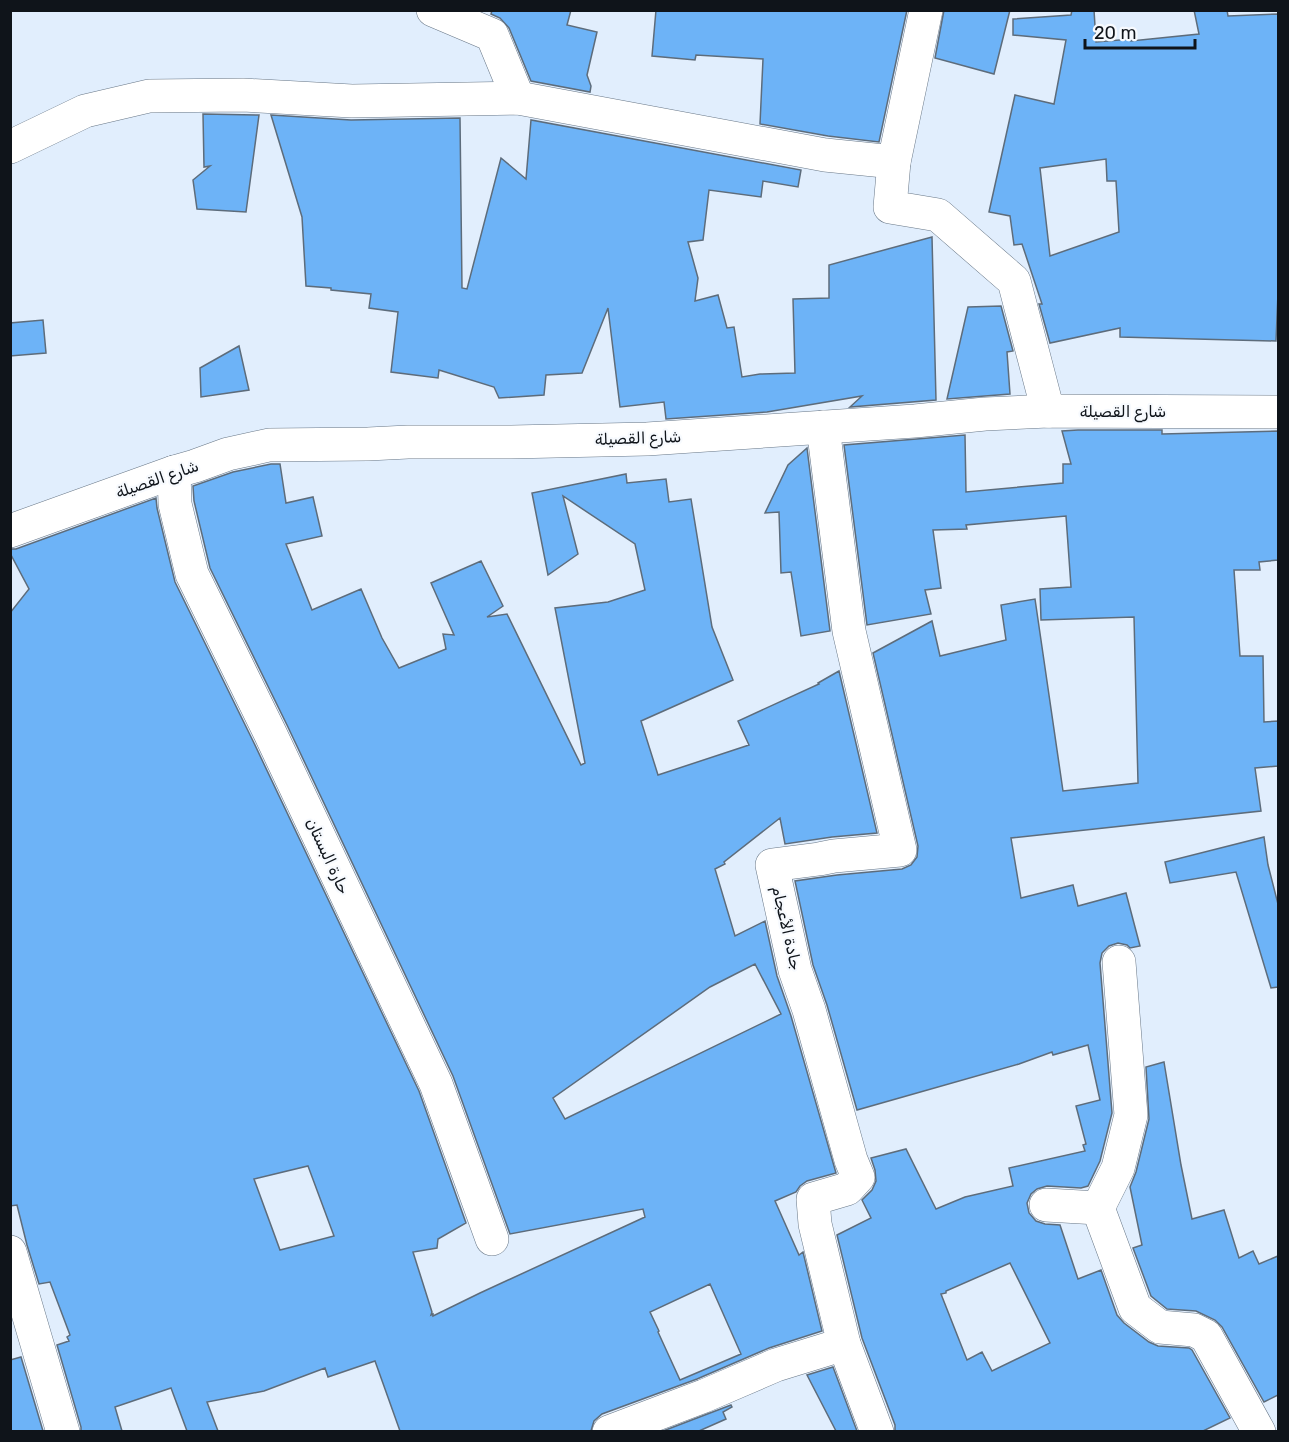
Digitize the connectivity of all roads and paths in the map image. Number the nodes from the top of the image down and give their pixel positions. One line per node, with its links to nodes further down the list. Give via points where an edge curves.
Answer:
1 (433, 10): 3 (street, via 492,35)
2 (926, 10): 5 (street)
3 (518, 98): 4 (street, via 352,101 243,95 148,96 85,111); 5 (street, via 825,155)
4 (10, 147)
5 (894, 162): 6 (street, via 890,207 938,215 1014,281)
6 (1048, 411): 7 (street, شارع القصيلة); 8 (street, شارع القصيلة)
7 (1278, 412)
8 (823, 427): 9 (street, شارع القصيلة, via 647,439 269,445); 16 (street, جادة الأعجام, via 849,631 900,850 772,866 795,970 858,1177 847,1189 813,1199 815,1224)
9 (174, 472): 10 (street, شارع القصيلة); 14 (street, حارة البستان, via 175,504 192,574 436,1084)
10 (10, 531)
11 (1119, 962): 13 (street, via 1131,1115 1118,1168)
12 (1046, 1205): 13 (street)
13 (1098, 1208): 20 (street, via 1135,1308 1160,1327 1194,1330 1206,1336)
14 (492, 1239)
15 (10, 1252): 17 (street)
16 (844, 1344): 18 (street, via 776,1365); 19 (street, جادة الأعجام)
17 (63, 1431)
18 (609, 1431)
19 (877, 1431)
20 (1259, 1431)

